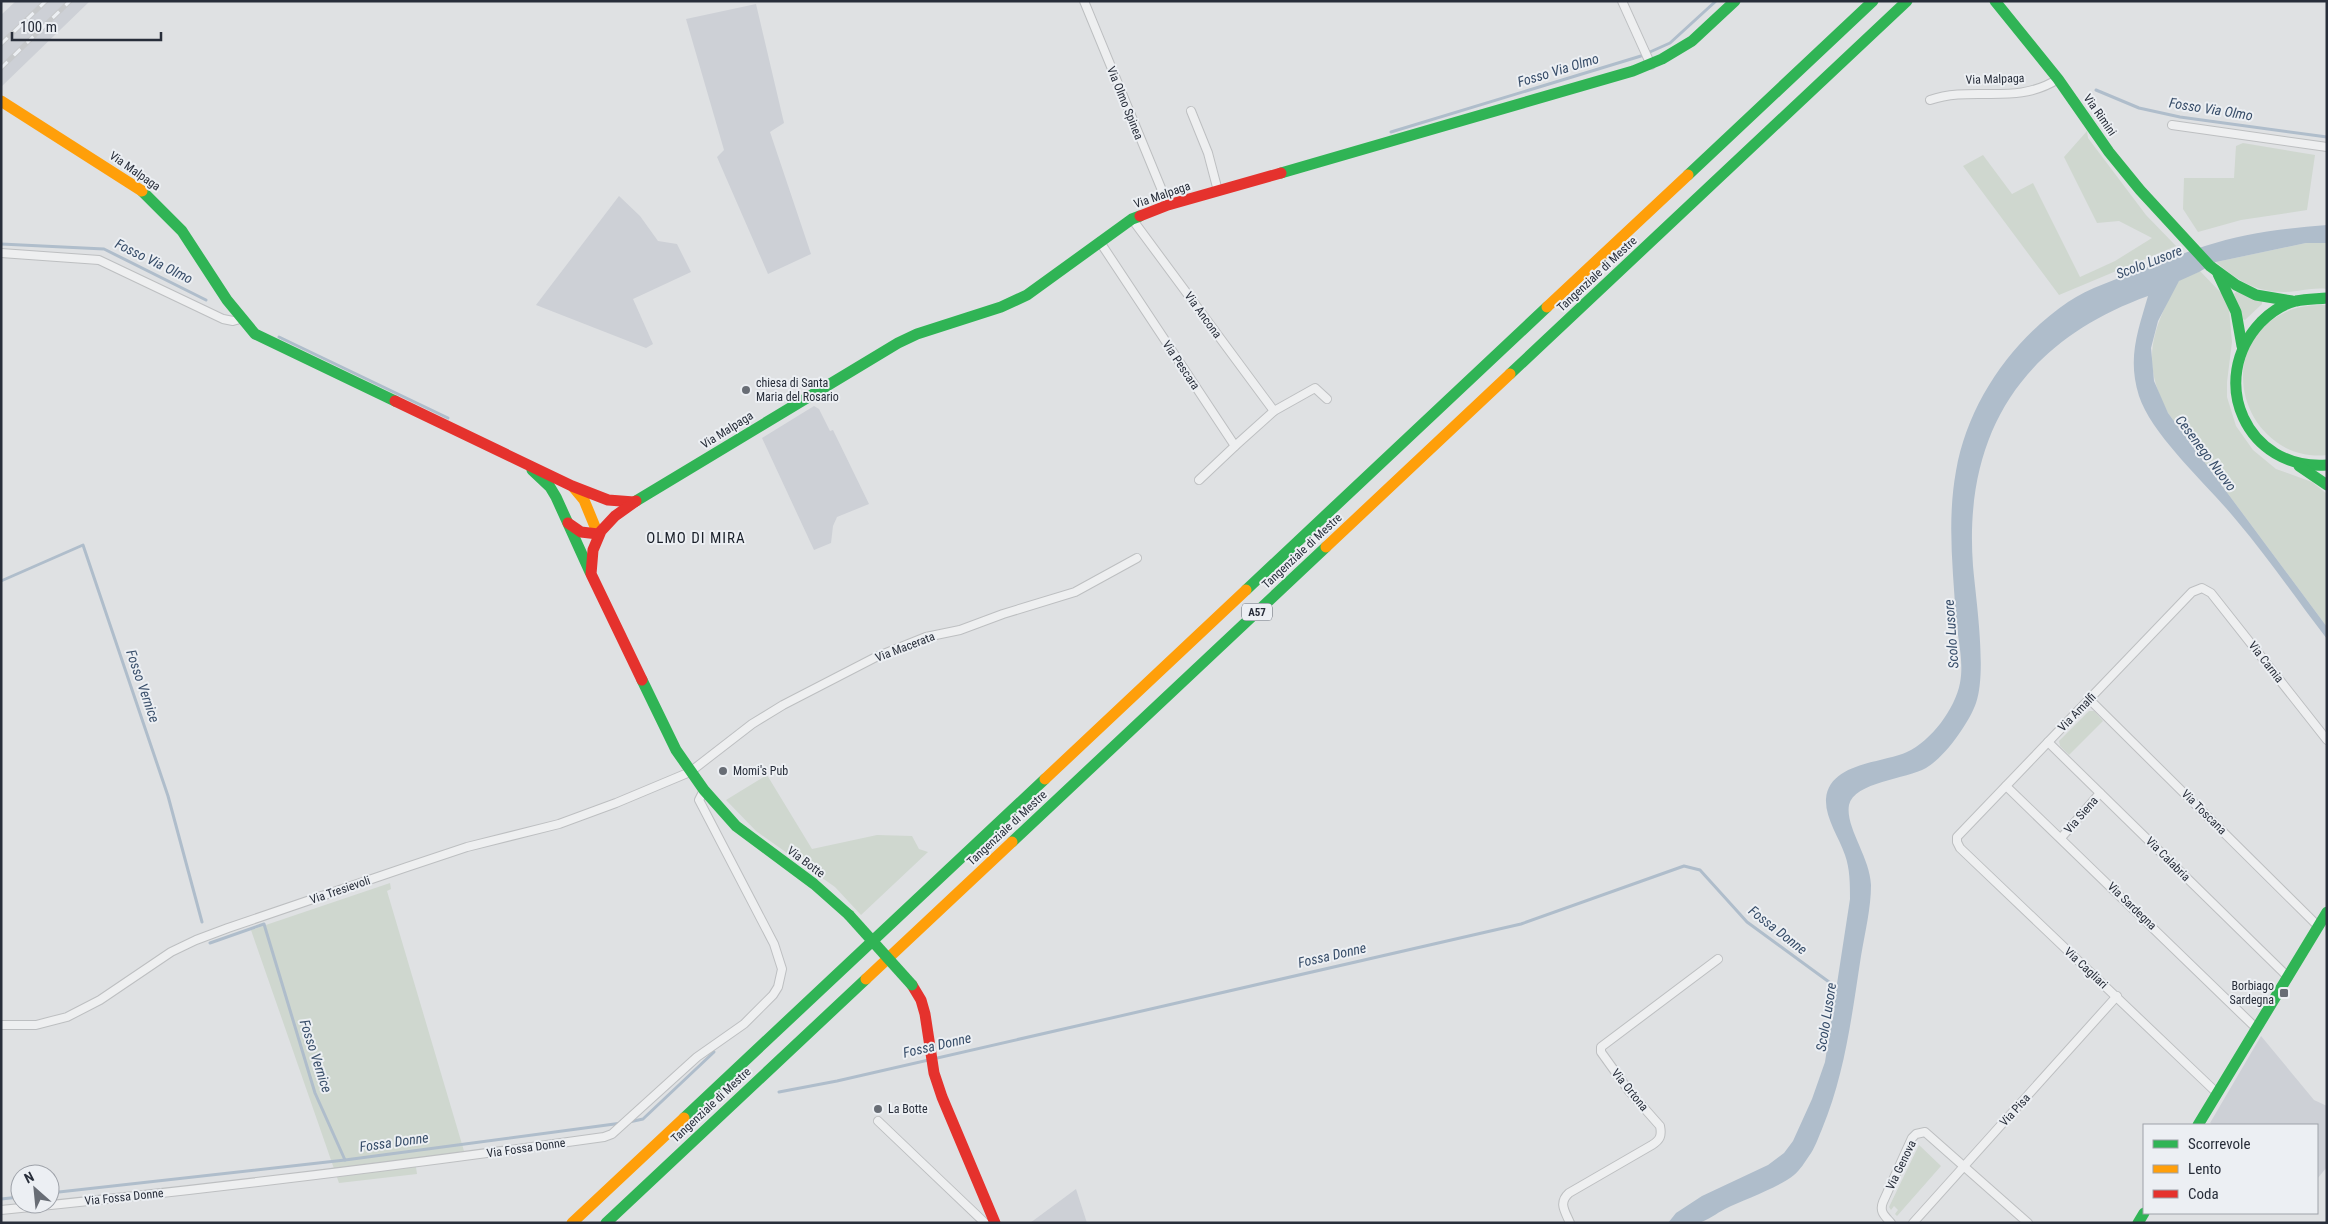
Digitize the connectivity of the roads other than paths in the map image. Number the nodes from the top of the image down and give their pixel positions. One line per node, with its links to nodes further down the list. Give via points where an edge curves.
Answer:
1 (1084, 1): 15 (street, Via Olmo Spinea)
2 (1622, 1): 7 (street)
3 (1735, 1): 7 (main road, Via Malpaga, via 1692,41)
4 (1873, 1): 61 (main road, Tangenziale di Mestre / A57)
5 (1908, 1): 62 (main road, Tangenziale di Mestre / A57)
6 (1995, 1): 8 (main road, Via Rimini)
7 (1648, 57): 14 (main road, Via Malpaga, via 1583,86)
8 (2058, 79): 9 (street, Via Malpaga, via 2046,87 2020,94 1947,94); 19 (main road, Via Rimini, via 2109,152)
9 (1930, 100)
10 (1, 101): 22 (main road, Via Malpaga, via 134,184 154,200 188,239)
11 (1191, 111): 14 (street, via 1208,153)
12 (2172, 125): 13 (street)
13 (2327, 147)
14 (1218, 191): 15 (main road, Via Malpaga)
15 (1168, 205): 16 (main road, Via Malpaga)
16 (1132, 219): 17 (main road, Via Malpaga); 25 (street, Via Ancona)
17 (1100, 242): 26 (street, Via Pescara); 33 (main road, Via Malpaga, via 1027,295 1001,308 916,334 898,343)
18 (1, 253): 22 (street, via 99,260 222,319)
19 (2214, 269): 21 (main road, via 2256,295); 23 (main road, via 2236,312)
20 (2327, 298): 21 (main road, via 2304,298)
21 (2292, 302): 23 (main road, via 2264,318)
22 (240, 319): 28 (main road, Via Malpaga, via 255,334)
23 (2242, 346): 27 (main road, via 2234,384 2237,406 2256,439 2268,450)
24 (1327, 399): 25 (street, via 1315,388)
25 (1274, 411): 26 (street)
26 (1235, 446): 30 (street)
27 (2296, 463): 29 (main road); 31 (main road)
28 (527, 465): 32 (main road, Via Malpaga); 34 (main road, Via Malpaga, via 550,488)
29 (2327, 465)
30 (1199, 480)
31 (2327, 485)
32 (572, 486): 33 (main road, Via Malpaga, via 608,500); 35 (main road, Via Malpaga, via 584,500)
33 (634, 502): 35 (main road, Via Malpaga, via 607,522)
34 (566, 520): 35 (main road, via 581,532); 37 (main road, Via Malpaga)
35 (598, 534): 37 (main road, via 592,546)
36 (1137, 558): 42 (street, Via Macerata, via 1075,592 960,630 926,637 876,657 760,719)
37 (590, 574): 42 (main road, Via Botte)
38 (2202, 588): 39 (street, Via Amalfi, via 2192,592); 40 (street, Via Carnia, via 2211,593)
39 (2089, 699): 41 (street, Via Amalfi); 49 (street, Via Toscana)
40 (2327, 740)
41 (2048, 742): 43 (street, Via Amalfi); 45 (street, Via Calabria)
42 (690, 772): 44 (main road, Via Botte); 53 (street, Via Tresievoli, via 558,824 407,866 196,940 171,952 100,1000 67,1016 36,1025)
43 (2006, 786): 46 (street, Via Sardegna); 47 (street, Via Amalfi, via 1962,831)
44 (704, 790): 59 (street, Via Fossa Donne, via 699,800 774,944 782,969 780,980 773,995 744,1024 708,1048 635,1111 619,1129 604,1137 447,1159); 60 (main road, Via Botte, bridge, via 736,826 814,884 849,915 912,985 921,1000 933,1066 955,1133)
45 (2100, 793): 46 (street, Via Siena); 51 (street, Via Calabria)
46 (2061, 838): 54 (street, Via Sardegna)
47 (1957, 842): 52 (street, Via Cagliari)
48 (2327, 912): 49 (main road)
49 (2318, 926): 51 (main road)
50 (1718, 959): 63 (street, Via Ortona, via 1601,1046 1601,1052 1660,1126 1662,1134 1652,1145 1563,1198 1562,1204)
51 (2288, 977): 54 (main road)
52 (2116, 996): 55 (street, Via Cagliari); 58 (street, Via Pisa)
53 (1, 1026)
54 (2256, 1028): 55 (main road)
55 (2217, 1093): 57 (main road)
56 (878, 1122): 60 (street, Via Botte)
57 (2199, 1124)
58 (1965, 1166): 64 (street, Via Genova, via 1929,1133 1916,1134 1881,1208); 65 (street, Via Pisa); 66 (street)
59 (1, 1210)
60 (990, 1222)
61 (572, 1223)
62 (606, 1223)
63 (1570, 1223)
64 (1891, 1223)
65 (1913, 1223)
66 (2028, 1223)

